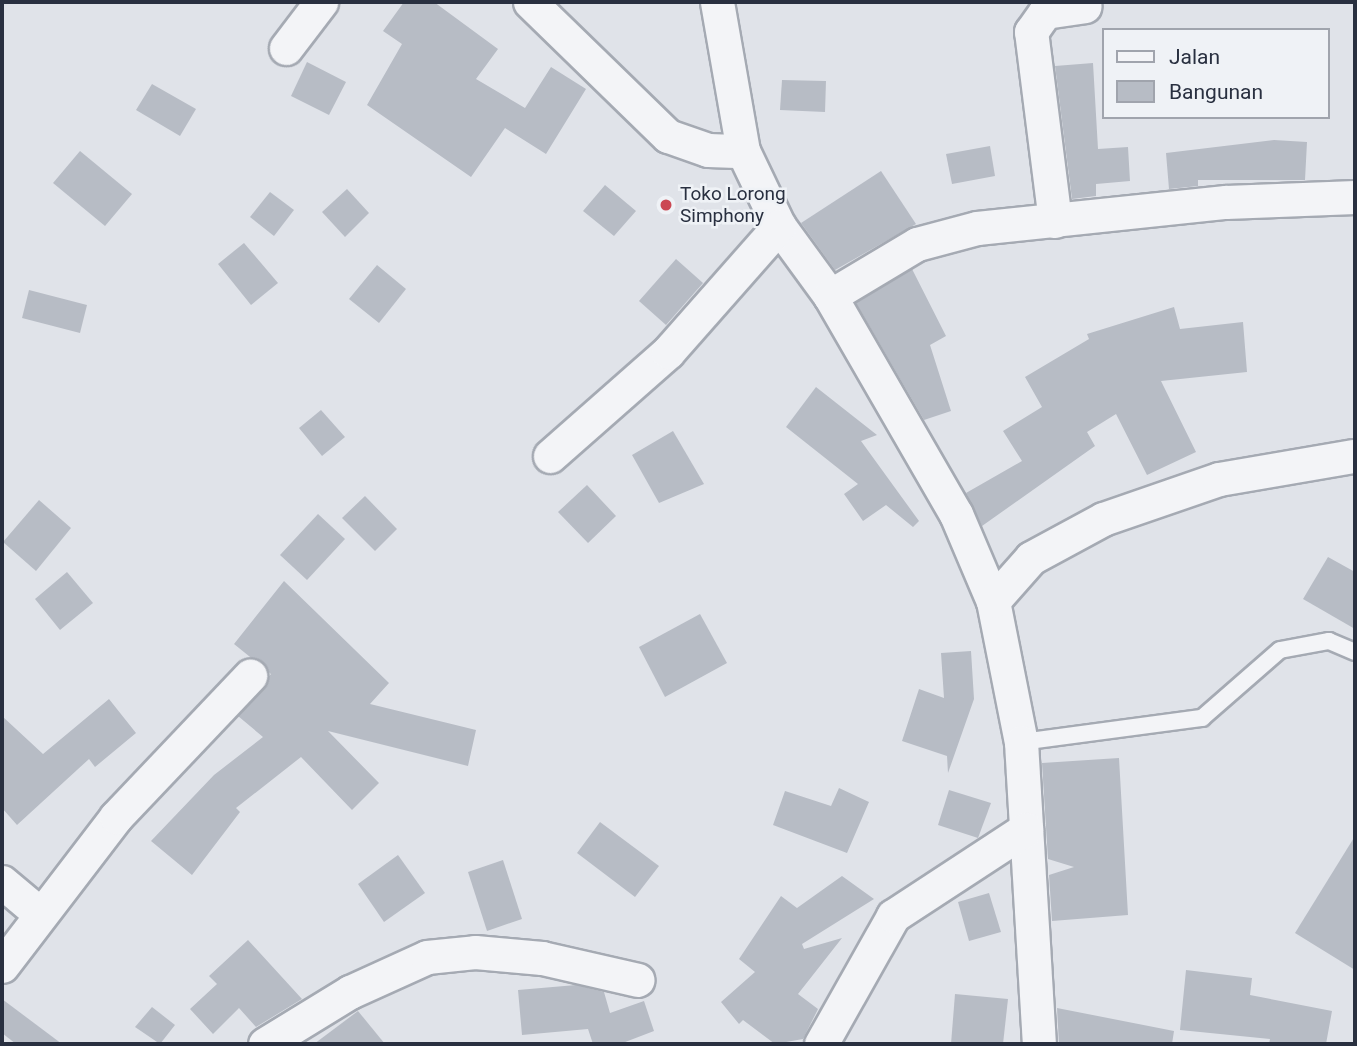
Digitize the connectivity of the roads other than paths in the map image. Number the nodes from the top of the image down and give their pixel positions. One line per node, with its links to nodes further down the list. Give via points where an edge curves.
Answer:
1 (321, 2): 5 (street)
2 (530, 2): 6 (street, via 668,136 708,150)
3 (717, 2): 6 (street)
4 (1085, 6): 8 (street, via 1045,12 1031,32)
5 (286, 48)
6 (743, 151): 9 (street)
7 (1355, 197): 8 (street, via 1226,202)
8 (1055, 220): 10 (street, via 977,228 917,244)
9 (779, 226): 10 (street); 11 (street, via 668,352)
10 (830, 296): 13 (street, via 956,514)
11 (550, 456)
12 (1353, 456): 13 (street, via 1219,479 1104,519 1031,558)
13 (993, 601): 16 (street)
14 (1355, 652): 16 (lane, via 1329,641 1280,650 1202,718)
15 (250, 676): 19 (street, via 116,817)
16 (1021, 742): 17 (street)
17 (1026, 829): 23 (street, via 893,916); 24 (street)
18 (2, 882): 19 (street)
19 (40, 915): 20 (street)
20 (2, 967)
21 (638, 980): 22 (street, via 542,958 475,952 427,957 350,992)
22 (265, 1044)
23 (821, 1044)
24 (1039, 1044)

